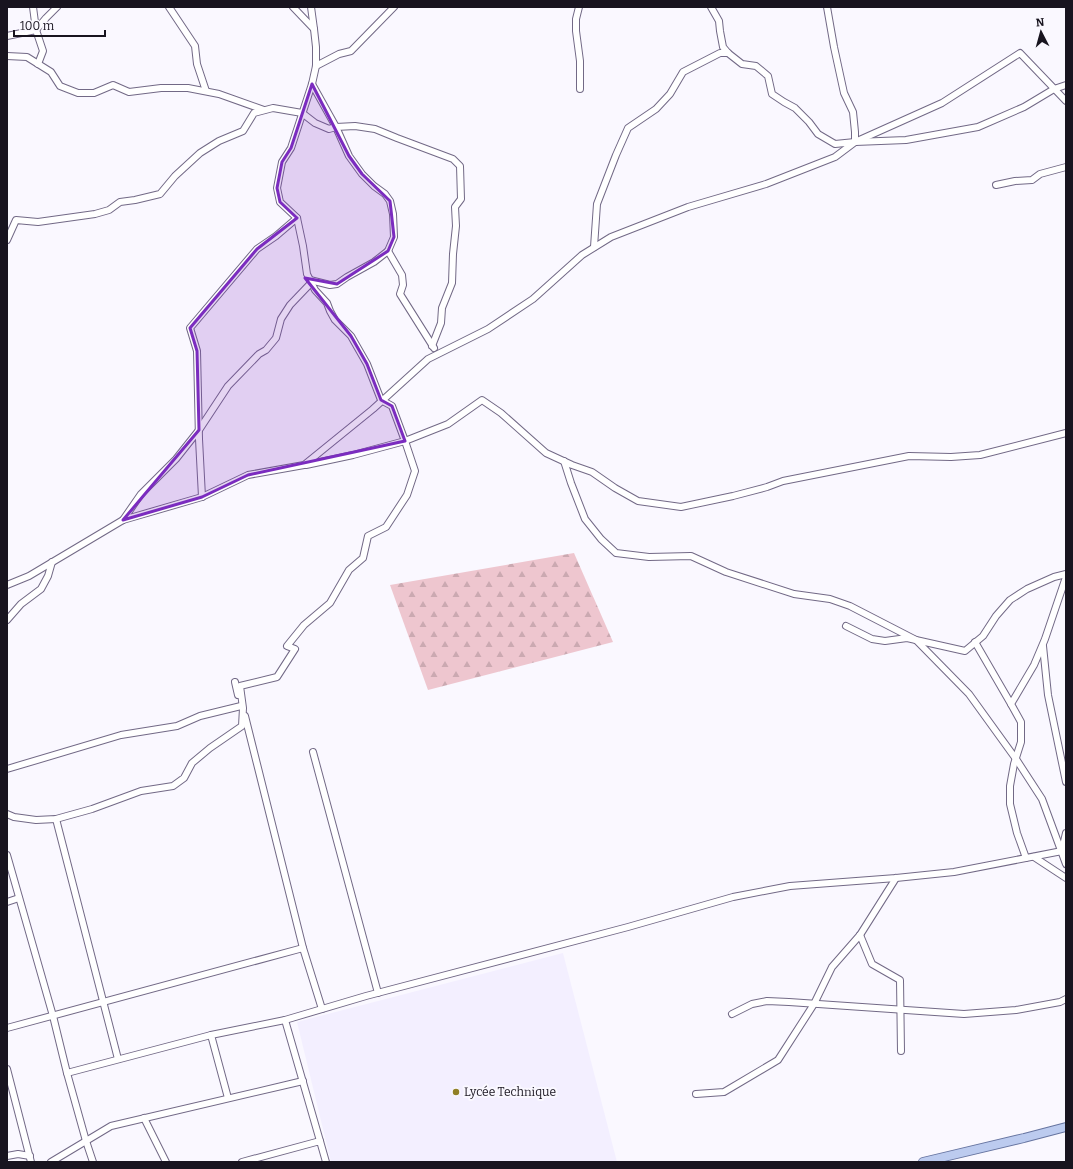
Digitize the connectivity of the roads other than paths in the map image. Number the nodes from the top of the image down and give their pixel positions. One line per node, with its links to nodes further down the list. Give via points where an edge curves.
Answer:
1 (33, 7): 11 (street)
2 (57, 7): 11 (street)
3 (169, 7): 21 (street, via 195,46 197,64)
4 (293, 7): 10 (street)
5 (311, 7): 10 (street)
6 (394, 7): 16 (street, via 351,50)
7 (579, 7): 19 (street, via 576,31)
8 (711, 7): 13 (street, via 719,21 723,47)
9 (827, 7): 26 (street, via 844,93 853,112)
10 (314, 29): 16 (street)
11 (36, 30): 12 (street); 15 (street, via 43,51)
12 (7, 36)
13 (728, 53): 26 (street, via 742,64 756,66 768,76 772,94 795,108 818,134 835,144); 31 (street, via 720,53 682,72 670,94 656,109 628,128 597,204)
14 (7, 56): 15 (street, via 27,57)
15 (38, 64): 21 (street, via 51,72 60,86 78,93 94,93 114,86 129,92 161,88 188,88)
16 (316, 66): 17 (street)
17 (312, 84): 24 (street); 25 (street)
18 (1066, 85): 20 (street)
19 (580, 89)
20 (1054, 89): 22 (street); 26 (street, via 1024,107 978,127 906,140); 26 (street, via 1020,53 942,103)
21 (206, 92): 23 (street)
22 (1066, 101)
23 (265, 110): 24 (street, via 273,108); 30 (street, via 254,113 243,131 219,140 200,153 160,194 120,202 109,210 95,214 38,222 16,220)
24 (302, 113): 25 (street, via 329,129); 29 (street, via 291,148 282,162 277,188 280,202)
25 (336, 127): 32 (street, via 362,174 390,201 394,237); 34 (street, via 356,126 375,129 453,159 460,166 461,199 455,207 452,283)
26 (854, 142): 31 (street, via 835,157 766,184 688,206 611,237)
27 (1066, 167): 28 (street, via 1040,174 1032,180)
28 (996, 185)
29 (296, 218): 33 (street, via 307,274); 37 (street, via 257,249 190,328 197,351)
30 (7, 240)
31 (594, 247): 35 (street, via 534,299 488,329)
32 (388, 251): 33 (street, via 337,284); 34 (street, via 402,275 403,285 400,294)
33 (311, 281): 36 (street, via 315,290 327,303 335,320 351,336 367,364); 37 (street, via 281,319 276,338 228,386)
34 (432, 346): 35 (street)
35 (438, 354): 36 (street, via 428,359)
36 (381, 400): 39 (street, via 392,406); 41 (street)
37 (199, 430): 42 (street); 43 (street, via 176,459 141,494)
38 (1066, 433): 40 (street, via 980,455 909,456 783,481 747,493 681,507 638,501 592,472)
39 (405, 441): 40 (street, via 448,424 482,400 501,413 546,453); 41 (street); 55 (street, via 415,471 407,495 386,527 368,536 363,558 349,570 330,604 304,625 287,646 295,649 278,677 240,686)
40 (564, 461): 50 (street, via 585,519 616,553 649,557 691,556 726,572 794,594 850,606)
41 (304, 465): 42 (street, via 248,475)
42 (202, 497): 43 (street)
43 (123, 520): 44 (street)
44 (52, 562): 47 (street); 48 (street, via 41,589 21,604)
45 (1066, 574): 51 (street, via 1027,589 1010,600 983,636)
46 (1066, 577): 52 (street)
47 (7, 585)
48 (7, 620)
49 (846, 626): 50 (street, via 872,639)
50 (916, 640): 51 (street, via 965,651); 57 (street, via 969,694)
51 (975, 642): 54 (street)
52 (1042, 645): 54 (street, via 1034,665); 59 (street, via 1048,695)
53 (235, 682): 55 (street)
54 (1011, 704): 57 (street, via 1021,722 1021,742)
55 (242, 707): 58 (street, via 200,716 177,726 121,735); 61 (street, via 242,726 192,762 184,778 172,786 141,791); 73 (street)
56 (312, 752): 74 (street)
57 (1016, 759): 63 (street, via 1042,798); 66 (street, via 1010,786 1010,804)
58 (7, 769)
59 (1066, 782)
60 (7, 814): 61 (street, via 36,820)
61 (56, 819): 76 (street)
62 (1066, 833): 63 (street)
63 (1064, 852): 65 (street); 67 (street)
64 (7, 855): 70 (street)
65 (1034, 857): 66 (street); 69 (street)
66 (1026, 858): 68 (street, via 954,872)
67 (1066, 864)
68 (896, 878): 72 (street); 74 (street, via 790,886 733,897)
69 (1066, 878)
70 (19, 898): 71 (street); 81 (street)
71 (7, 902)
72 (860, 935): 77 (street, via 832,967); 79 (street, via 872,964 900,980)
73 (303, 948): 76 (street); 78 (street)
74 (378, 993): 78 (street)
75 (1066, 1000): 79 (street, via 1016,1010 964,1014)
76 (102, 1002): 81 (street); 86 (street)
77 (814, 1004): 79 (street); 80 (street, via 767,1001 752,1004); 91 (street, via 778,1060 724,1092)
78 (322, 1009): 82 (street)
79 (900, 1010): 85 (street)
80 (732, 1014)
81 (53, 1016): 83 (street); 88 (street)
82 (285, 1020): 84 (street); 89 (street)
83 (7, 1028)
84 (211, 1035): 86 (street); 92 (street)
85 (901, 1051)
86 (118, 1059): 88 (street)
87 (7, 1069): 90 (street)
88 (67, 1073): 95 (street)
89 (303, 1081): 92 (street); 96 (street)
90 (10, 1094): 98 (street)
91 (696, 1094)
92 (228, 1098): 93 (street)
93 (144, 1118): 95 (street, via 111,1126); 101 (street)
94 (1066, 1127): 104 (main road)
95 (86, 1141): 99 (street); 100 (street)
96 (320, 1141): 102 (street); 103 (street)
97 (7, 1156): 98 (street, via 18,1154)
98 (31, 1159)
99 (51, 1162)
100 (93, 1162)
101 (166, 1162)
102 (242, 1162)
103 (326, 1162)
104 (923, 1162)

